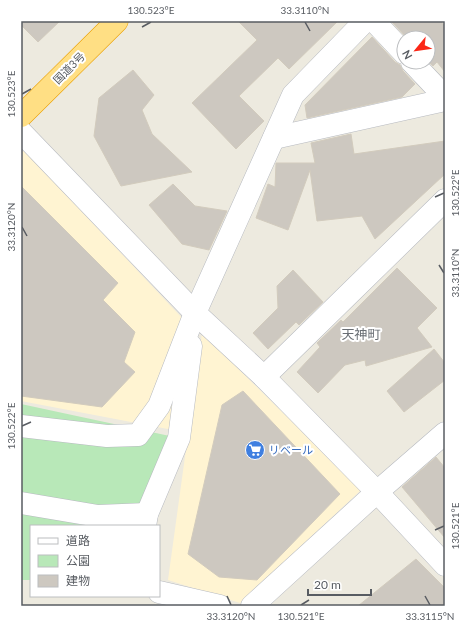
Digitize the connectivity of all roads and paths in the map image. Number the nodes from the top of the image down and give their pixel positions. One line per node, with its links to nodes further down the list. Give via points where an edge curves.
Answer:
1 (117, 21): 7 (highway, 国道3号)
2 (365, 21): 9 (street, via 293,95)
3 (374, 21): 4 (street)
4 (396, 44)
5 (419, 70): 6 (street)
6 (445, 98): 9 (street)
7 (21, 116)
8 (21, 132): 11 (street)
9 (274, 138): 11 (street)
10 (445, 200): 12 (street)
11 (195, 313): 12 (street); 13 (street, via 159,406 138,435 107,436); 17 (street, via 180,438)
12 (264, 377): 15 (street)
13 (21, 426)
14 (445, 433): 15 (street)
15 (377, 492): 18 (street); 21 (street)
16 (21, 503): 17 (street, via 98,516)
17 (146, 520)
18 (445, 564)
19 (160, 592): 20 (street)
20 (220, 606)
21 (252, 606)

